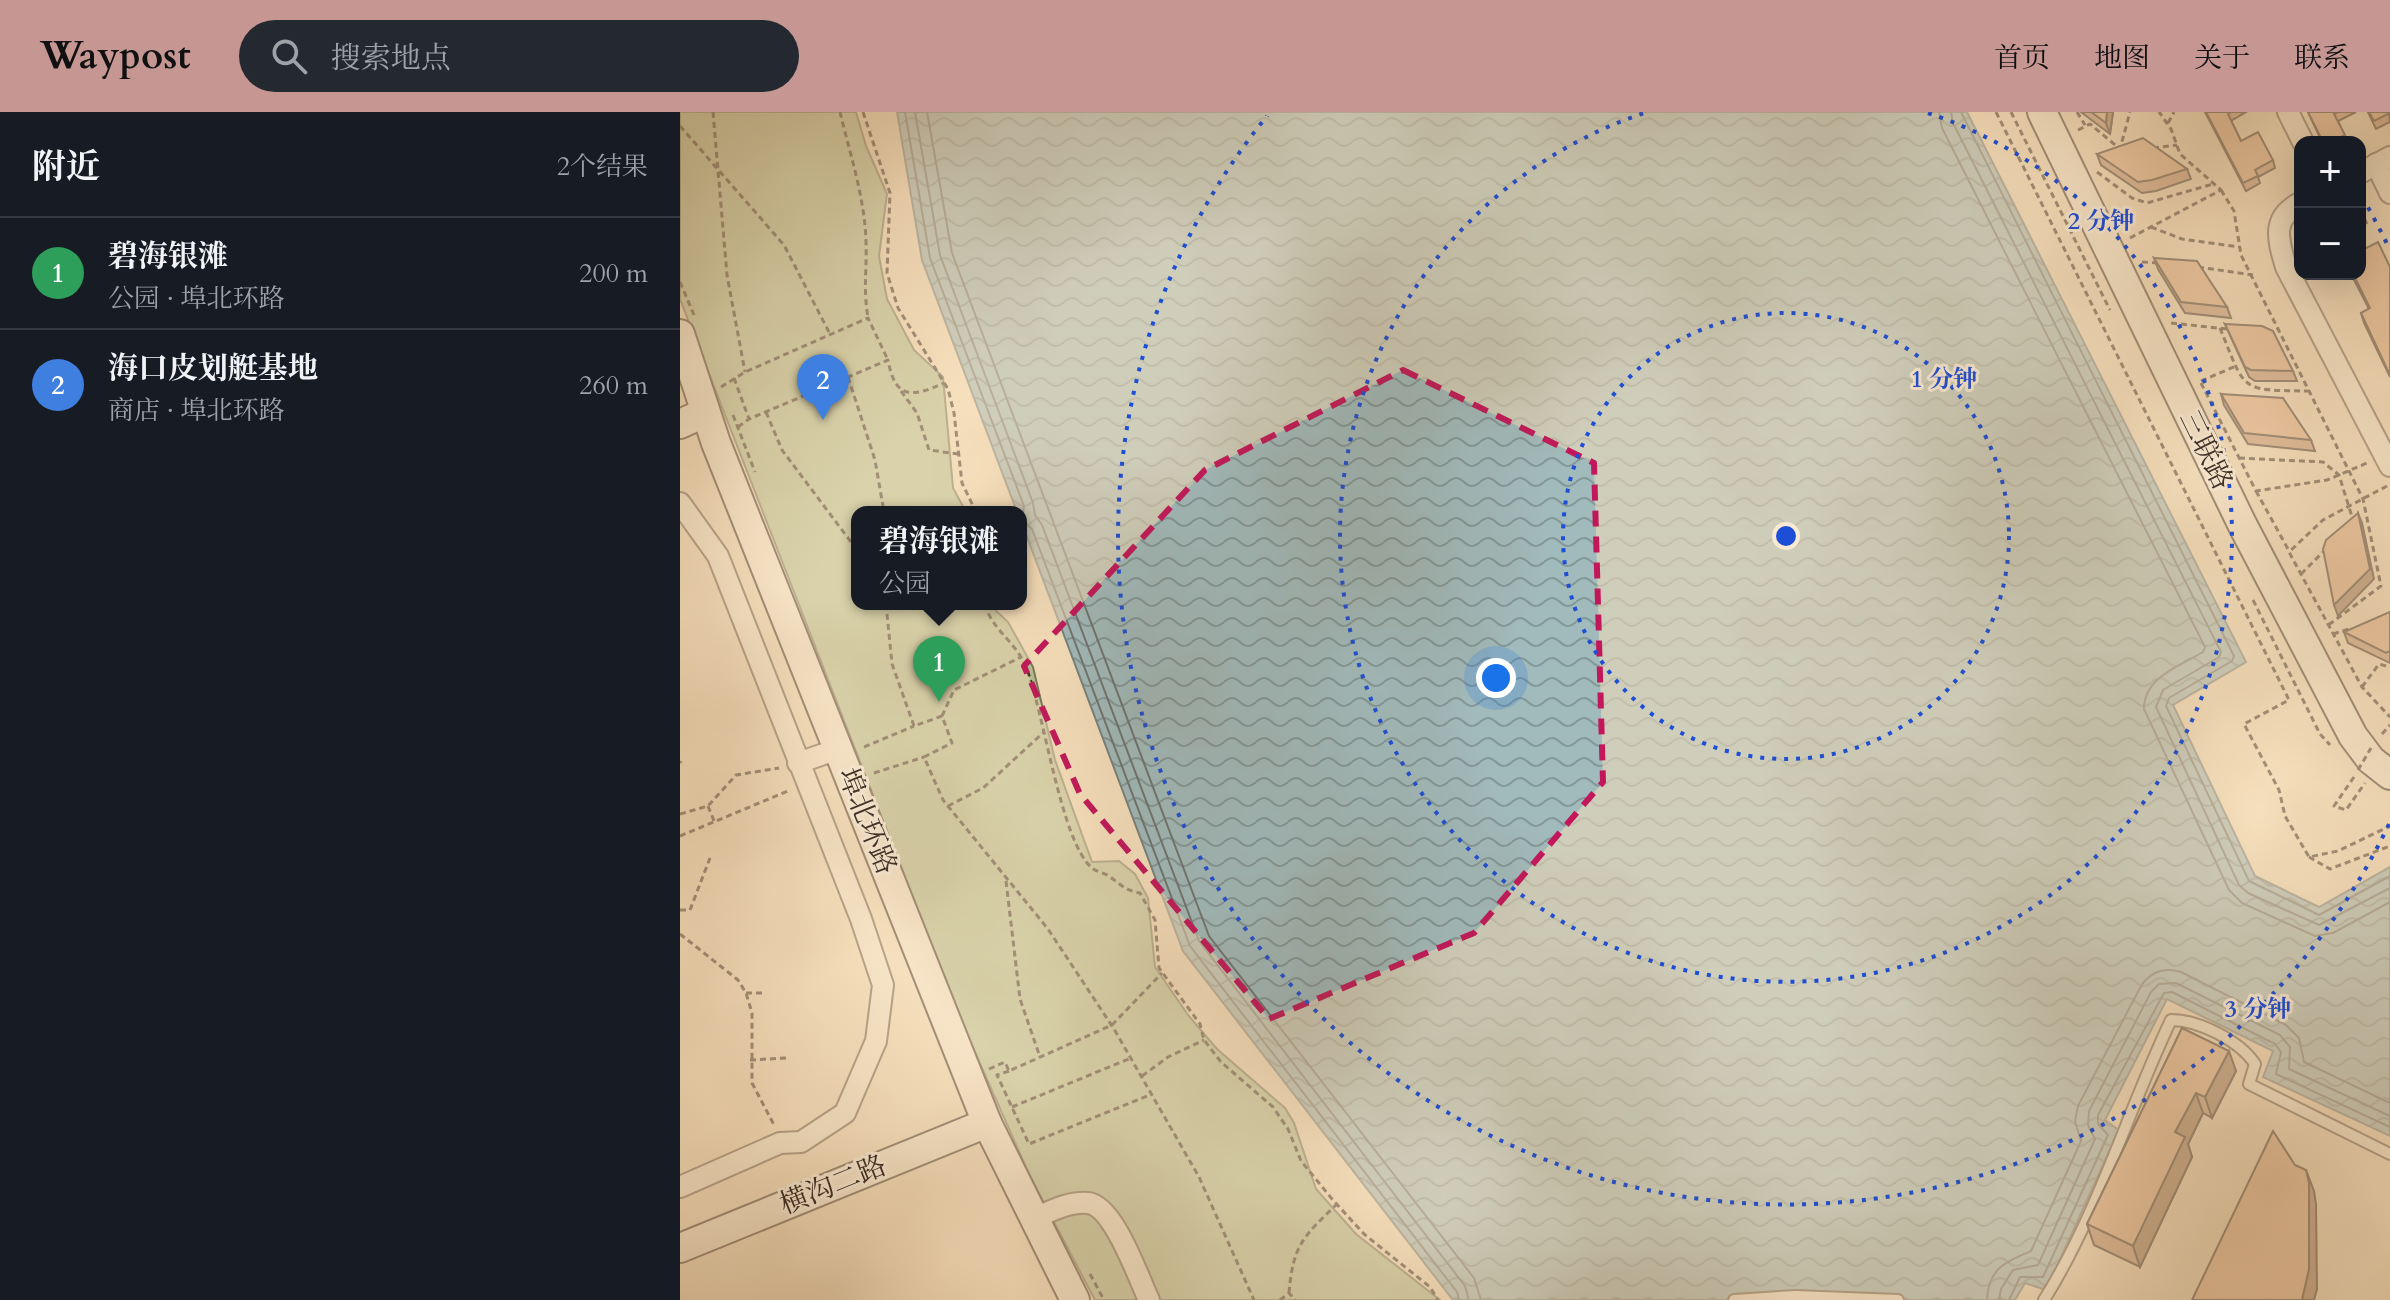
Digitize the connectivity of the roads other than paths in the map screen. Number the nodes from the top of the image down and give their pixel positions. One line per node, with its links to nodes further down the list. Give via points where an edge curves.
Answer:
1 (2042, 112): 13 (main road, 三联路, via 2242,524)
2 (2288, 112): 3 (street)
3 (2300, 136)
4 (2375, 165): 5 (street)
5 (2390, 193)
6 (2294, 206): 9 (street, via 2279,221 2286,267)
7 (680, 334): 8 (main road, 埠北环路)
8 (694, 409): 11 (main road, 埠北环路, via 716,443)
9 (2388, 461)
10 (680, 503): 12 (street, via 718,556)
11 (838, 749): 12 (street); 14 (main road, 埠北环路, via 978,1073)
12 (802, 772): 16 (street, via 883,985 876,1041 845,1113 801,1142 780,1143)
13 (2379, 776)
14 (987, 1123): 17 (main road, 埠北环路); 18 (main road, 横沟二路)
15 (2390, 1154): 23 (lane, via 2249,1084 2255,1064 2248,1053 2221,1036 2171,1020 2067,1264)
16 (680, 1187)
17 (1035, 1218): 19 (main road, 埠北环路); 20 (street, via 1066,1205 1089,1203 1105,1210)
18 (680, 1248)
19 (1075, 1300)
20 (1149, 1300)
21 (1737, 1300): 22 (lane)
22 (1898, 1300)
23 (2044, 1300)

